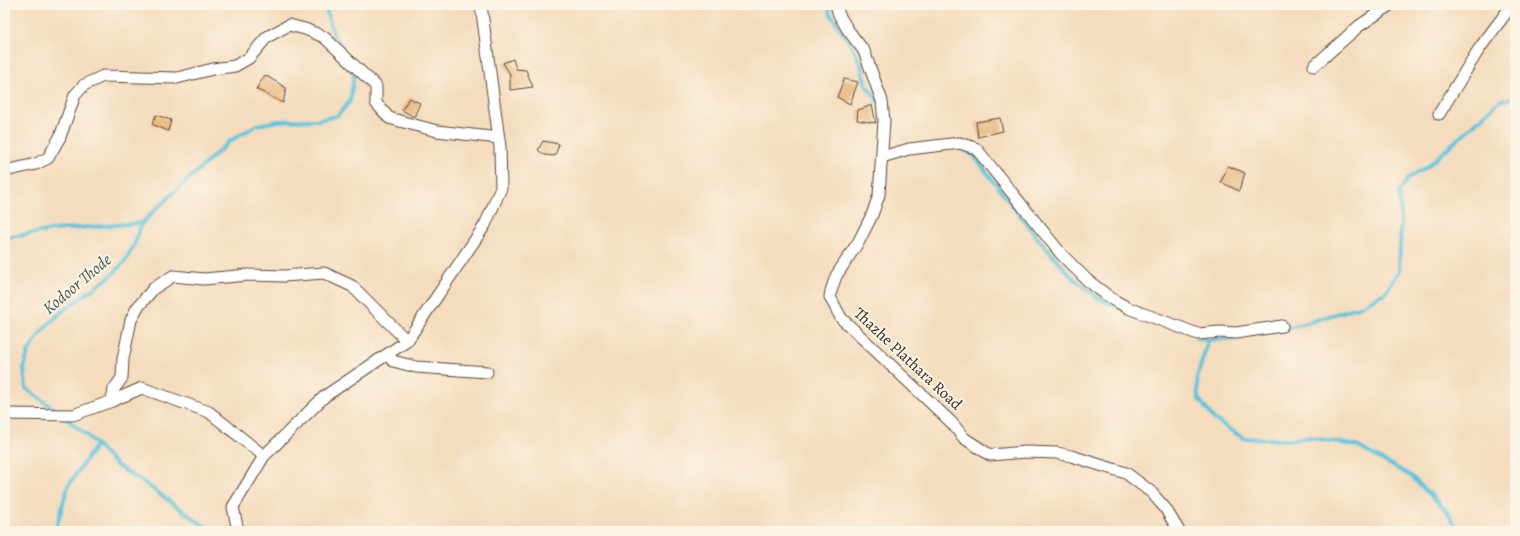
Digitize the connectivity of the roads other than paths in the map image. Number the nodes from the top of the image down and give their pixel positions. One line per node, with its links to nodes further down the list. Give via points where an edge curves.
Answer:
1 (481, 5): 7 (street)
2 (836, 5): 8 (street, Thazhe Plathara Road, via 839,16 864,51 882,101)
3 (1390, 5): 5 (street, via 1359,26)
4 (1512, 5): 6 (street, via 1479,49)
5 (1314, 66)
6 (1439, 114)
7 (499, 138): 9 (street, via 437,131 389,118 376,103 376,86 359,69 324,37 289,25 267,38 249,58 235,66 177,78 103,76 84,85 75,95 60,137 48,158 36,164); 11 (street, via 501,188 485,225)
8 (882, 157): 10 (street, via 895,152 940,144 960,143 975,148 1062,256 1083,277 1112,299 1128,308 1198,334 1236,333); 18 (street, Thazhe Plathara Road, via 879,195 872,215 836,276 831,291 830,297 841,318 952,422 964,438 977,447 990,455 1057,453 1126,473 1151,492)
9 (5, 171)
10 (1282, 326)
11 (407, 341): 12 (street); 14 (street, via 352,286 324,274 248,274 204,279 173,276 154,288 137,308 131,320 122,378 114,389)
12 (388, 355): 13 (street, via 393,361 416,367); 16 (street, via 325,396)
13 (487, 372)
14 (112, 401): 15 (street, via 73,415); 16 (street, via 142,388 209,412)
15 (5, 414)
16 (264, 456): 17 (street, via 233,507)
17 (238, 531)
18 (1180, 531)

